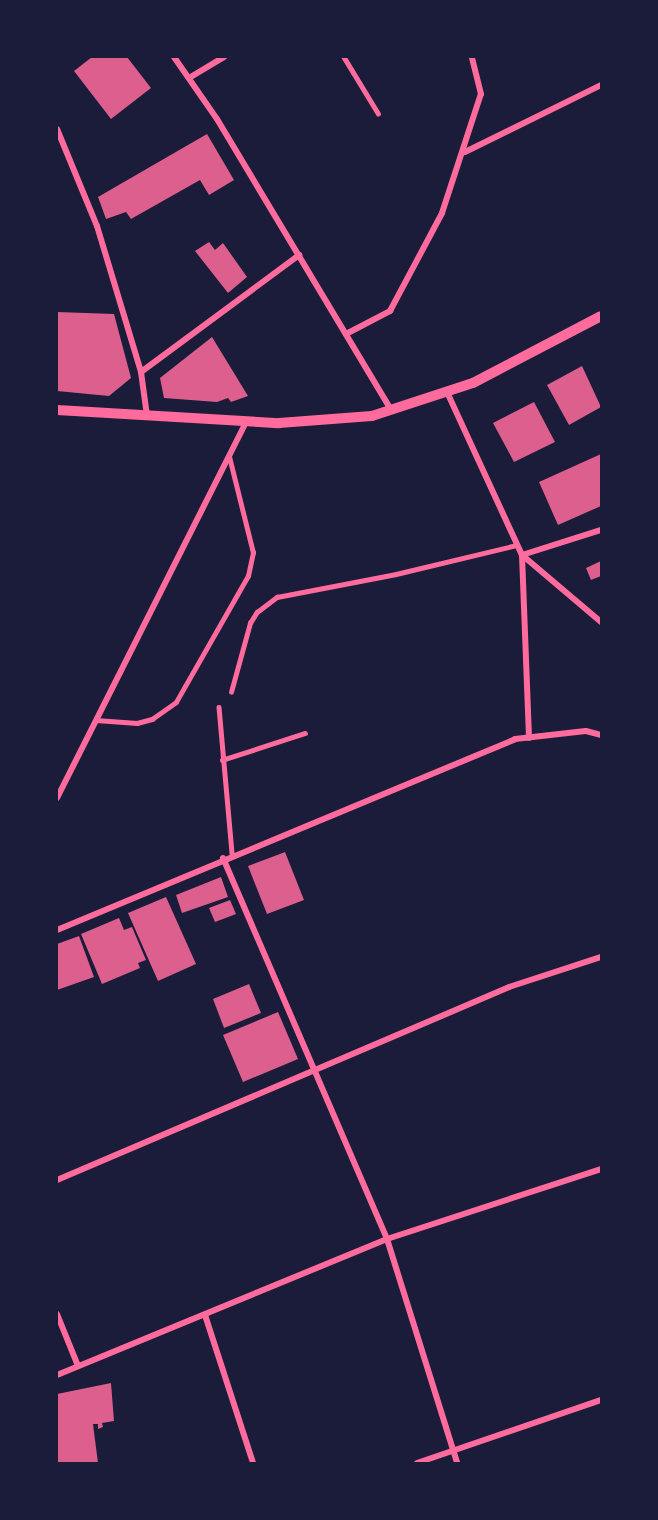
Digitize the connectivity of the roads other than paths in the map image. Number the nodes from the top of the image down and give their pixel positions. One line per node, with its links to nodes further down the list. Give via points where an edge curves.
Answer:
1 (174, 57): 5 (street)
2 (224, 57): 5 (street)
3 (344, 57): 7 (lane)
4 (472, 57): 9 (street, via 481,94)
5 (189, 78): 10 (street)
6 (601, 84): 9 (street)
7 (378, 113)
8 (57, 129): 13 (street, via 97,226)
9 (465, 153): 12 (street, via 442,213 390,311)
10 (299, 255): 12 (street); 13 (street)
11 (601, 316): 14 (street, via 473,383)
12 (346, 334): 16 (street)
13 (141, 372): 17 (street)
14 (447, 392): 16 (street); 21 (street)
15 (57, 410): 17 (street)
16 (391, 410): 18 (street, via 349,418)
17 (147, 416): 18 (street)
18 (247, 421): 19 (street)
19 (229, 457): 26 (street); 26 (lane, via 251,544 248,576 176,702 159,715 137,723)
20 (601, 530): 22 (street)
21 (517, 545): 22 (street); 24 (lane, via 277,597 250,623)
22 (522, 555): 23 (street); 29 (street)
23 (601, 622)
24 (231, 692)
25 (219, 707): 30 (lane)
26 (96, 720): 31 (street)
27 (306, 733): 30 (lane)
28 (601, 735): 29 (street, via 586,731)
29 (529, 738): 32 (street, via 515,740)
30 (222, 760): 32 (lane)
31 (57, 798)
32 (232, 854): 33 (street)
33 (223, 858): 34 (street); 36 (street)
34 (57, 930)
35 (601, 957): 36 (street, via 509,987)
36 (313, 1067): 38 (street); 39 (street)
37 (601, 1169): 39 (street)
38 (57, 1180)
39 (387, 1239): 41 (street); 45 (street)
40 (57, 1314): 42 (street)
41 (205, 1315): 42 (street); 46 (street)
42 (78, 1366): 43 (street)
43 (57, 1375)
44 (601, 1400): 45 (street)
45 (453, 1450): 47 (street); 48 (street)
46 (253, 1463)
47 (417, 1463)
48 (457, 1463)

